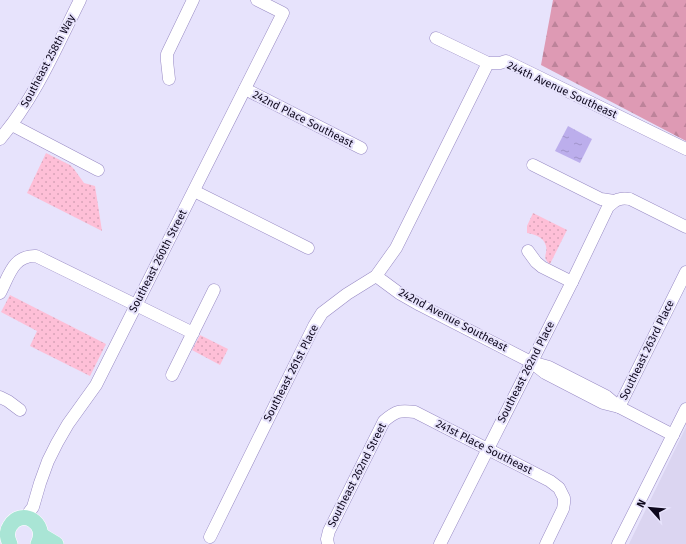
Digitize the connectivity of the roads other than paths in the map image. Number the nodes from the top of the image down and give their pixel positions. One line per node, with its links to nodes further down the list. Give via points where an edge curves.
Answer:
1 (80, 0): 8 (street, Southeast 258th Way, via 32,95)
2 (193, 0): 6 (street, via 167,54)
3 (257, 0): 7 (street, Southeast 260th Street, via 283,13)
4 (436, 38): 5 (street, 244th Avenue Southeast)
5 (488, 63): 11 (street, 244th Avenue Southeast, via 506,61); 20 (street, Southeast 261st Place, via 396,248)
6 (169, 79)
7 (244, 89): 10 (street, 242nd Place Southeast); 14 (street, Southeast 260th Street)
8 (12, 125): 9 (street, Southeast 258th Way); 13 (street)
9 (0, 139)
10 (362, 148)
11 (686, 149)
12 (533, 164): 15 (street, via 601,199)
13 (98, 170)
14 (194, 191): 17 (street); 24 (street, Southeast 260th Street)
15 (614, 201): 16 (street, via 630,199); 21 (street, Southeast 262nd Place, via 608,206)
16 (686, 227)
17 (308, 248)
18 (528, 251): 21 (street, via 542,267)
19 (686, 272): 29 (street, Southeast 263rd Place)
20 (376, 276): 26 (street, 242nd Avenue Southeast, via 420,306); 38 (street, Southeast 261st Place, via 334,304 322,314 314,326)
21 (572, 282): 26 (street, Southeast 262nd Place)
22 (214, 290): 25 (street)
23 (0, 293): 24 (street, via 14,266 25,257 36,256)
24 (136, 305): 25 (street); 35 (street, Southeast 260th Street, via 96,385 68,424 51,455 40,483)
25 (193, 333): 27 (street)
26 (531, 362): 29 (street, 242nd Avenue Southeast, via 544,373 603,403); 34 (street, Southeast 262nd Place)
27 (172, 375)
28 (0, 397): 31 (street)
29 (619, 407): 33 (street, 242nd Avenue Southeast)
30 (686, 409): 33 (street)
31 (20, 410)
32 (397, 412): 34 (street, 241st Place Southeast, via 415,412); 40 (street, Southeast 262nd Street, via 384,421 329,531)
33 (673, 435): 37 (street)
34 (488, 449): 41 (street, Southeast 262nd Place); 42 (street, 241st Place Southeast, via 560,488 564,498 563,509)
35 (34, 525): 36 (main road, via 18,519); 39 (main road)
36 (6, 531)
37 (624, 533): 43 (street); 44 (street)
38 (210, 537)
39 (56, 544)
40 (328, 544)
41 (440, 544)
42 (546, 544)
43 (610, 544)
44 (618, 544)

